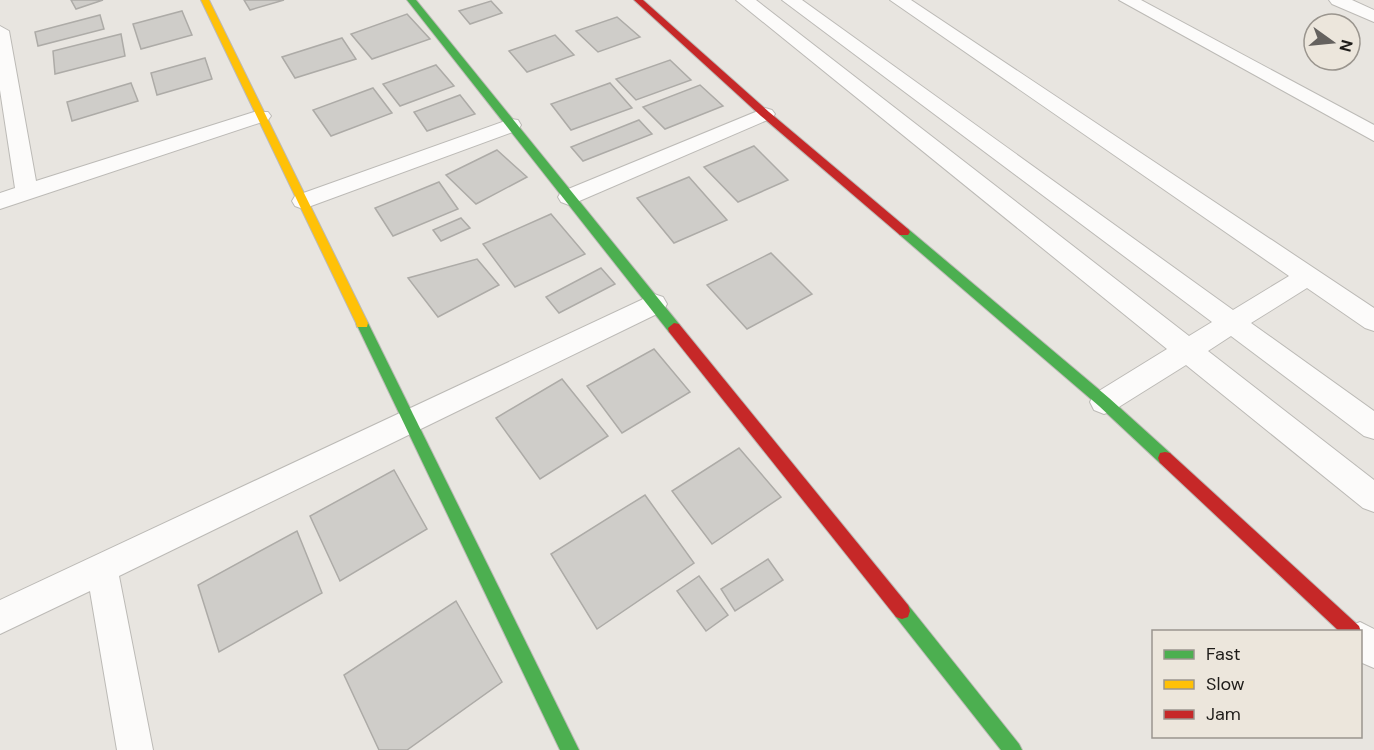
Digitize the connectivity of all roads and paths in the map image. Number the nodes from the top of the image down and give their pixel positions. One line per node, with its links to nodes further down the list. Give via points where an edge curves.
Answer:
1 (205, 0): 12 (street)
2 (411, 0): 13 (street)
3 (638, 0): 11 (street)
4 (745, 0): 23 (street)
5 (791, 0): 22 (street)
6 (899, 0): 19 (street)
7 (1128, 0): 14 (street)
8 (1338, 0): 9 (street)
9 (1374, 17)
10 (0, 32): 15 (street)
11 (765, 114): 16 (street); 24 (street)
12 (261, 116): 15 (street); 18 (street)
13 (511, 125): 16 (street); 18 (street)
14 (1374, 134)
15 (27, 192): 17 (street)
16 (568, 197): 20 (street)
17 (0, 201)
18 (303, 201): 25 (street)
19 (1307, 276): 21 (street); 22 (street)
20 (654, 304): 25 (street); 35 (street)
21 (1374, 321)
22 (1232, 323): 23 (street); 26 (street)
23 (1187, 350): 24 (street); 27 (street)
24 (1104, 402): 30 (street)
25 (410, 421): 28 (street); 34 (street)
26 (1374, 427)
27 (1374, 498)
28 (102, 568): 29 (street); 33 (street)
29 (0, 617)
30 (1351, 630)
31 (1362, 641): 32 (street)
32 (1374, 651)
33 (135, 750)
34 (570, 750)
35 (1013, 750)

